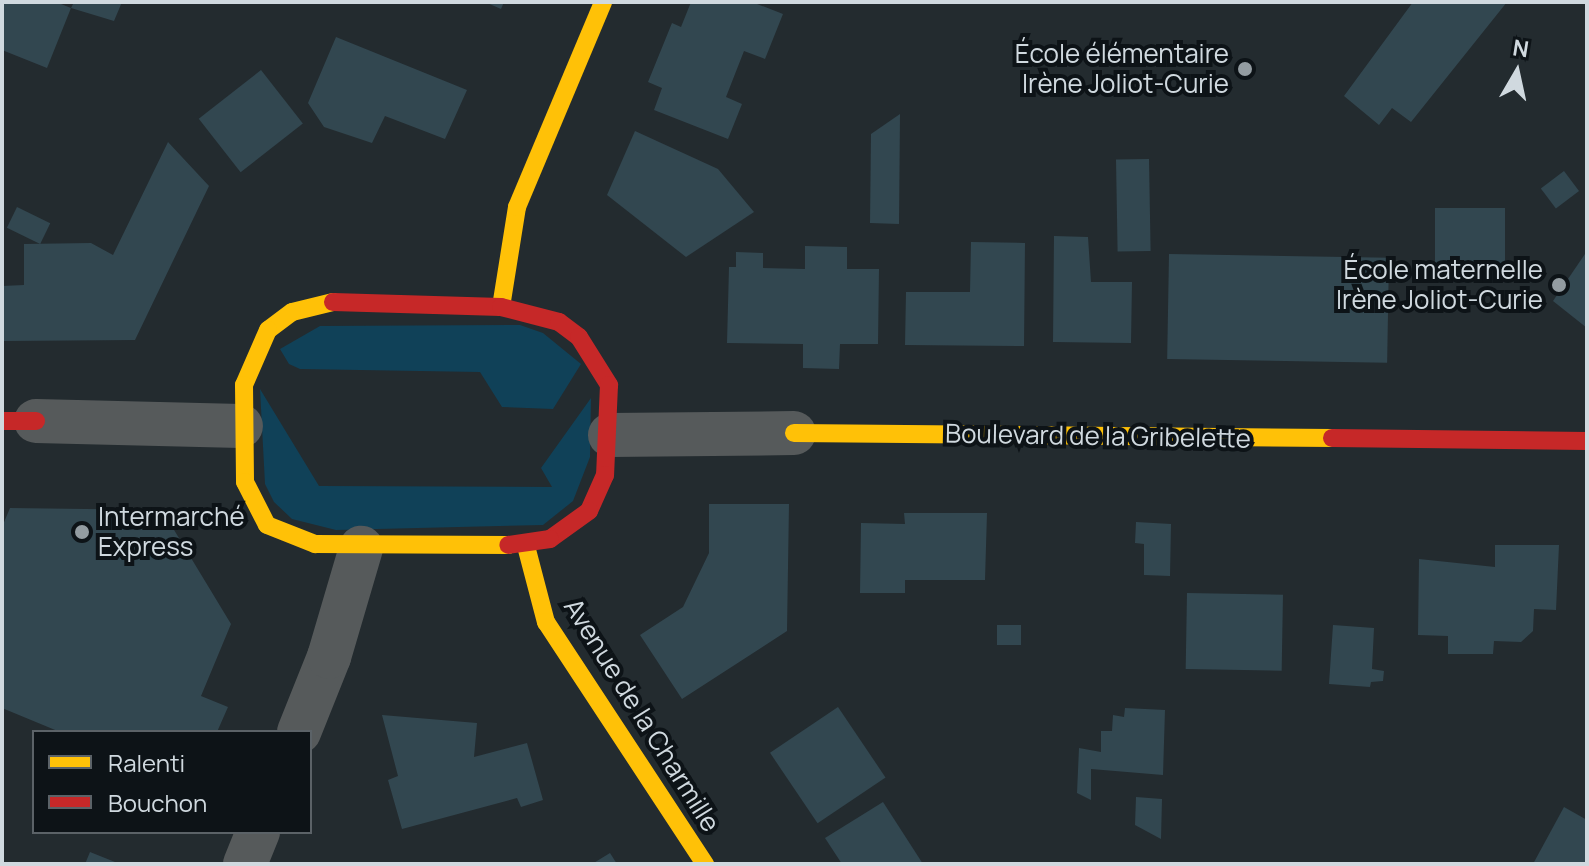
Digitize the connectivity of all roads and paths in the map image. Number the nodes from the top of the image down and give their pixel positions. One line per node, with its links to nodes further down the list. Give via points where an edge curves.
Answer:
1 (603, 2): 2 (street, via 517,207)
2 (501, 307): 4 (street, via 333,302 292,312 268,330 255,350 244,385); 6 (street, via 559,322 579,337 609,385)
3 (19, 421): 4 (street)
4 (241, 426): 9 (street, via 245,482 267,525 315,544)
5 (794, 433): 6 (street, Boulevard de la Gribelette); 7 (street, Boulevard de la Gribelette)
6 (610, 435): 8 (street, via 605,475 589,511 569,530)
7 (1587, 441)
8 (526, 546): 9 (street); 13 (street, Avenue de la Charmille, via 546,622)
9 (361, 548): 10 (street, via 329,657)
10 (300, 730)
11 (257, 834): 12 (street)
12 (245, 864)
13 (705, 864)

